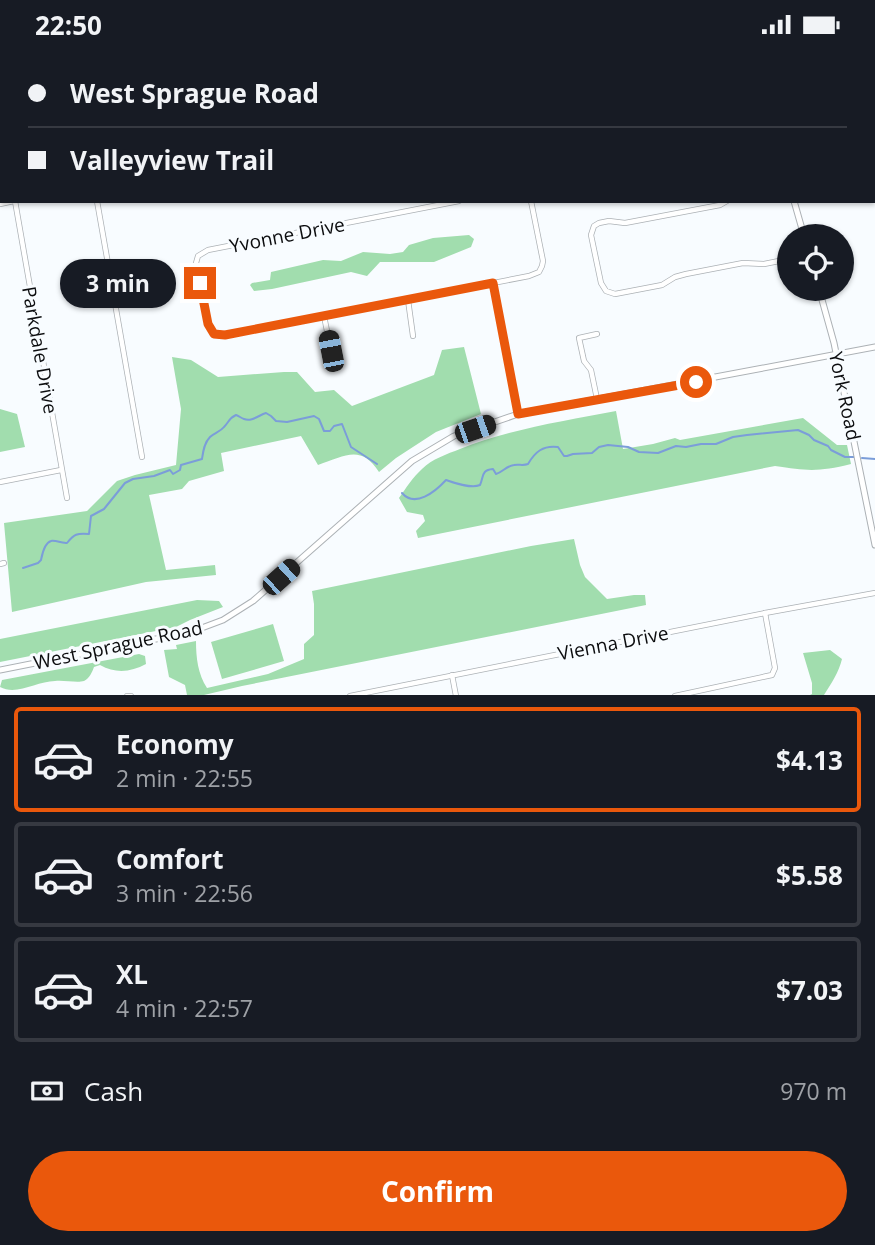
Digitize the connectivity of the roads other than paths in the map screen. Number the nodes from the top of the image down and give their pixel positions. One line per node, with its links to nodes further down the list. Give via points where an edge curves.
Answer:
1 (14, 203): 21 (street, Parkdale Drive)
2 (97, 203): 20 (street)
3 (449, 203): 12 (street, Yvonne Drive, via 208,250 198,256 208,324 214,334)
4 (531, 203): 9 (street, via 543,261 540,272)
5 (724, 203): 8 (street, via 594,226 591,235 603,287 621,293 662,285 686,274)
6 (795, 203): 7 (street)
7 (801, 224)
8 (777, 261)
9 (493, 283): 10 (street); 19 (street)
10 (408, 300): 12 (street); 14 (street)
11 (822, 301): 17 (street, York Road)
12 (324, 316): 16 (street)
13 (597, 334): 18 (street, via 579,338)
14 (413, 336)
15 (875, 347): 17 (street, West Sprague Road)
16 (331, 351)
17 (837, 355): 18 (street, West Sprague Road); 24 (street, York Road)
18 (597, 399): 19 (street, West Sprague Road)
19 (518, 414): 28 (street, West Sprague Road, via 454,436 412,461 254,601 223,620 191,632)
20 (142, 457)
21 (61, 470): 22 (street); 23 (street, Parkdale Drive)
22 (0, 482)
23 (67, 498)
24 (873, 526): 25 (street, York Road)
25 (875, 545)
26 (875, 593): 27 (street, Vienna Drive)
27 (765, 613): 29 (street, Vienna Drive); 32 (street, via 775,668 772,675)
28 (0, 670)
29 (452, 675): 30 (street, Vienna Drive); 31 (street)
30 (351, 695)
31 (456, 695)
32 (675, 695)

